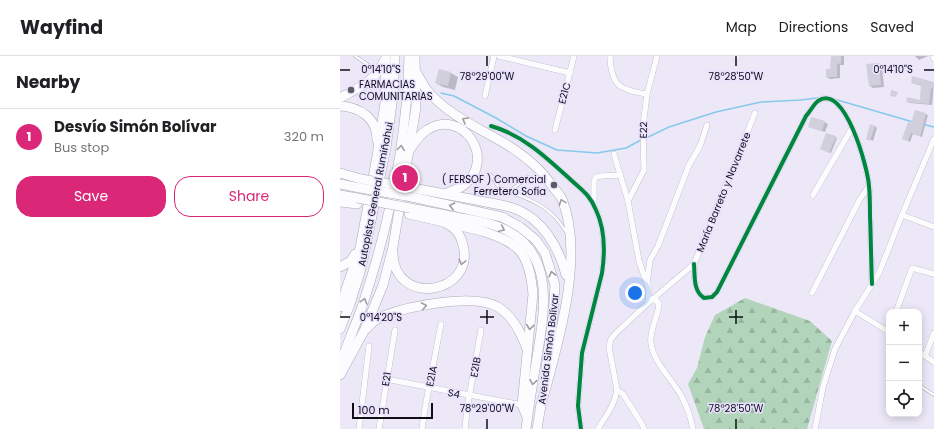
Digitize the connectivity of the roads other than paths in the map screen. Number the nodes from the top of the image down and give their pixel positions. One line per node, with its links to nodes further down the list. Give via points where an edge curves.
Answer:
1 (355, 56): 13 (lane)
2 (386, 56): 13 (highway); 28 (highway, via 385,103)
3 (395, 56): 64 (highway, Autopista General Rumiñahui, via 393,96 380,178 361,269)
4 (408, 56): 75 (highway, Autopista General Rumiñahui, one-way to 4, via 362,308 382,241 401,152 407,102)
5 (415, 56): 14 (highway)
6 (494, 56): 17 (street)
7 (499, 56): 15 (street)
8 (574, 56): 15 (street, E21C)
9 (610, 56): 16 (street, via 614,80 631,92)
10 (657, 56): 16 (street, E22)
11 (933, 56): 12 (street)
12 (934, 59)
13 (379, 72): 18 (highway, via 368,82)
14 (416, 72): 26 (highway, via 416,107); 49 (highway, one-way to 14, via 569,222 561,198 546,176 528,158 448,110 427,90)
15 (570, 73): 24 (street, E21C)
16 (647, 94): 42 (street, E22, via 643,126 644,170)
17 (485, 96)
18 (340, 98)
19 (340, 106): 28 (highway, via 358,109 370,119 377,136)
20 (755, 113): 52 (street, María Barreto y Navarrete)
21 (491, 126): 44 (street, via 500,128 542,153 584,191)
22 (707, 126): 56 (street, via 650,260)
23 (852, 128): 35 (street, via 865,160); 40 (street); 52 (street, via 848,117 834,101 818,101 806,116 717,292 712,297 704,298 698,292)
24 (555, 130)
25 (934, 140): 46 (street)
26 (410, 149): 38 (highway, via 427,130 441,125 455,126 472,138 478,152 476,170 464,185); 50 (highway)
27 (614, 154): 31 (street)
28 (377, 156): 51 (highway)
29 (341, 173): 33 (highway)
30 (491, 175): 37 (lane, via 500,188)
31 (620, 175): 42 (street); 44 (street, via 596,177)
32 (528, 177): 37 (lane)
33 (360, 183): 34 (highway); 36 (highway, bridge)
34 (340, 184)
35 (870, 186): 57 (street); 58 (street, via 860,199)
36 (412, 192): 38 (highway); 84 (highway, Avenida Simón Bolívar, one-way to 36, via 555,301 555,285 545,253 536,240 502,217)
37 (509, 192): 49 (lane, via 536,202 553,214)
38 (444, 194): 55 (highway, via 513,208 531,217 547,233 556,247)
39 (340, 195): 41 (highway)
40 (813, 195)
41 (357, 201): 43 (highway); 45 (highway)
42 (628, 201): 56 (street, via 639,261)
43 (340, 202)
44 (594, 205): 92 (street, via 603,235 604,260 582,353 578,406)
45 (409, 211): 47 (highway); 85 (highway, Avenida Simón Bolívar, one-way to 85, via 479,221 500,227 518,237 532,251 541,271 544,316)
46 (902, 215): 48 (street); 57 (street, via 879,273)
47 (440, 221): 50 (highway, one-way to 50, via 453,227 461,238 465,251 463,264 457,276 446,285 434,289 420,288 408,283 398,273 393,261); 71 (highway, one-way to 71, via 494,235 521,251 531,276 533,294)
48 (934, 227)
49 (571, 243): 55 (highway)
50 (393, 247): 68 (highway, via 383,285)
51 (360, 248): 53 (highway, via 351,261); 60 (highway)
52 (694, 264): 59 (street, María Barreto y Navarrete)
53 (340, 267)
54 (934, 274): 61 (street, via 912,268)
55 (568, 282): 84 (highway, via 564,316)
56 (646, 283): 59 (street)
57 (872, 284): 62 (street)
58 (812, 293)
59 (650, 301): 80 (street, María Barreto y Navarrete, via 611,339 609,348); 95 (street, via 656,300 659,304 650,341 652,351 682,396)
60 (340, 307)
61 (897, 309)
62 (855, 311): 67 (street); 96 (street, via 841,335 830,362)
63 (441, 324): 79 (street, E21A)
64 (340, 329)
65 (395, 330): 77 (street, E21)
66 (481, 330): 82 (street, E21B)
67 (886, 330)
68 (364, 331): 71 (highway, one-way to 71, via 382,316 407,309 454,302 487,302 516,324); 76 (highway)
69 (934, 333): 73 (street)
70 (369, 346): 86 (street)
71 (528, 350): 83 (highway)
72 (922, 354): 73 (street)
73 (925, 356): 74 (street)
74 (934, 362)
75 (340, 364)
76 (340, 375)
77 (386, 379): 79 (street, S4); 87 (street, E21)
78 (922, 387): 81 (lane)
79 (429, 388): 82 (street, S4); 88 (street, E21A)
80 (617, 390): 93 (street, via 615,401); 94 (street, via 623,394)
81 (934, 395)
82 (470, 396): 83 (street, S4); 89 (street, E21B)
83 (522, 405): 85 (highway)
84 (540, 409): 91 (highway, Avenida Simón Bolívar)
85 (527, 418): 90 (highway, Avenida Simón Bolívar)
86 (359, 429)
87 (379, 429)
88 (422, 429)
89 (465, 429)
90 (526, 429)
91 (537, 429)
92 (581, 429)
93 (598, 429)
94 (644, 429)
95 (693, 429)
96 (815, 429)

